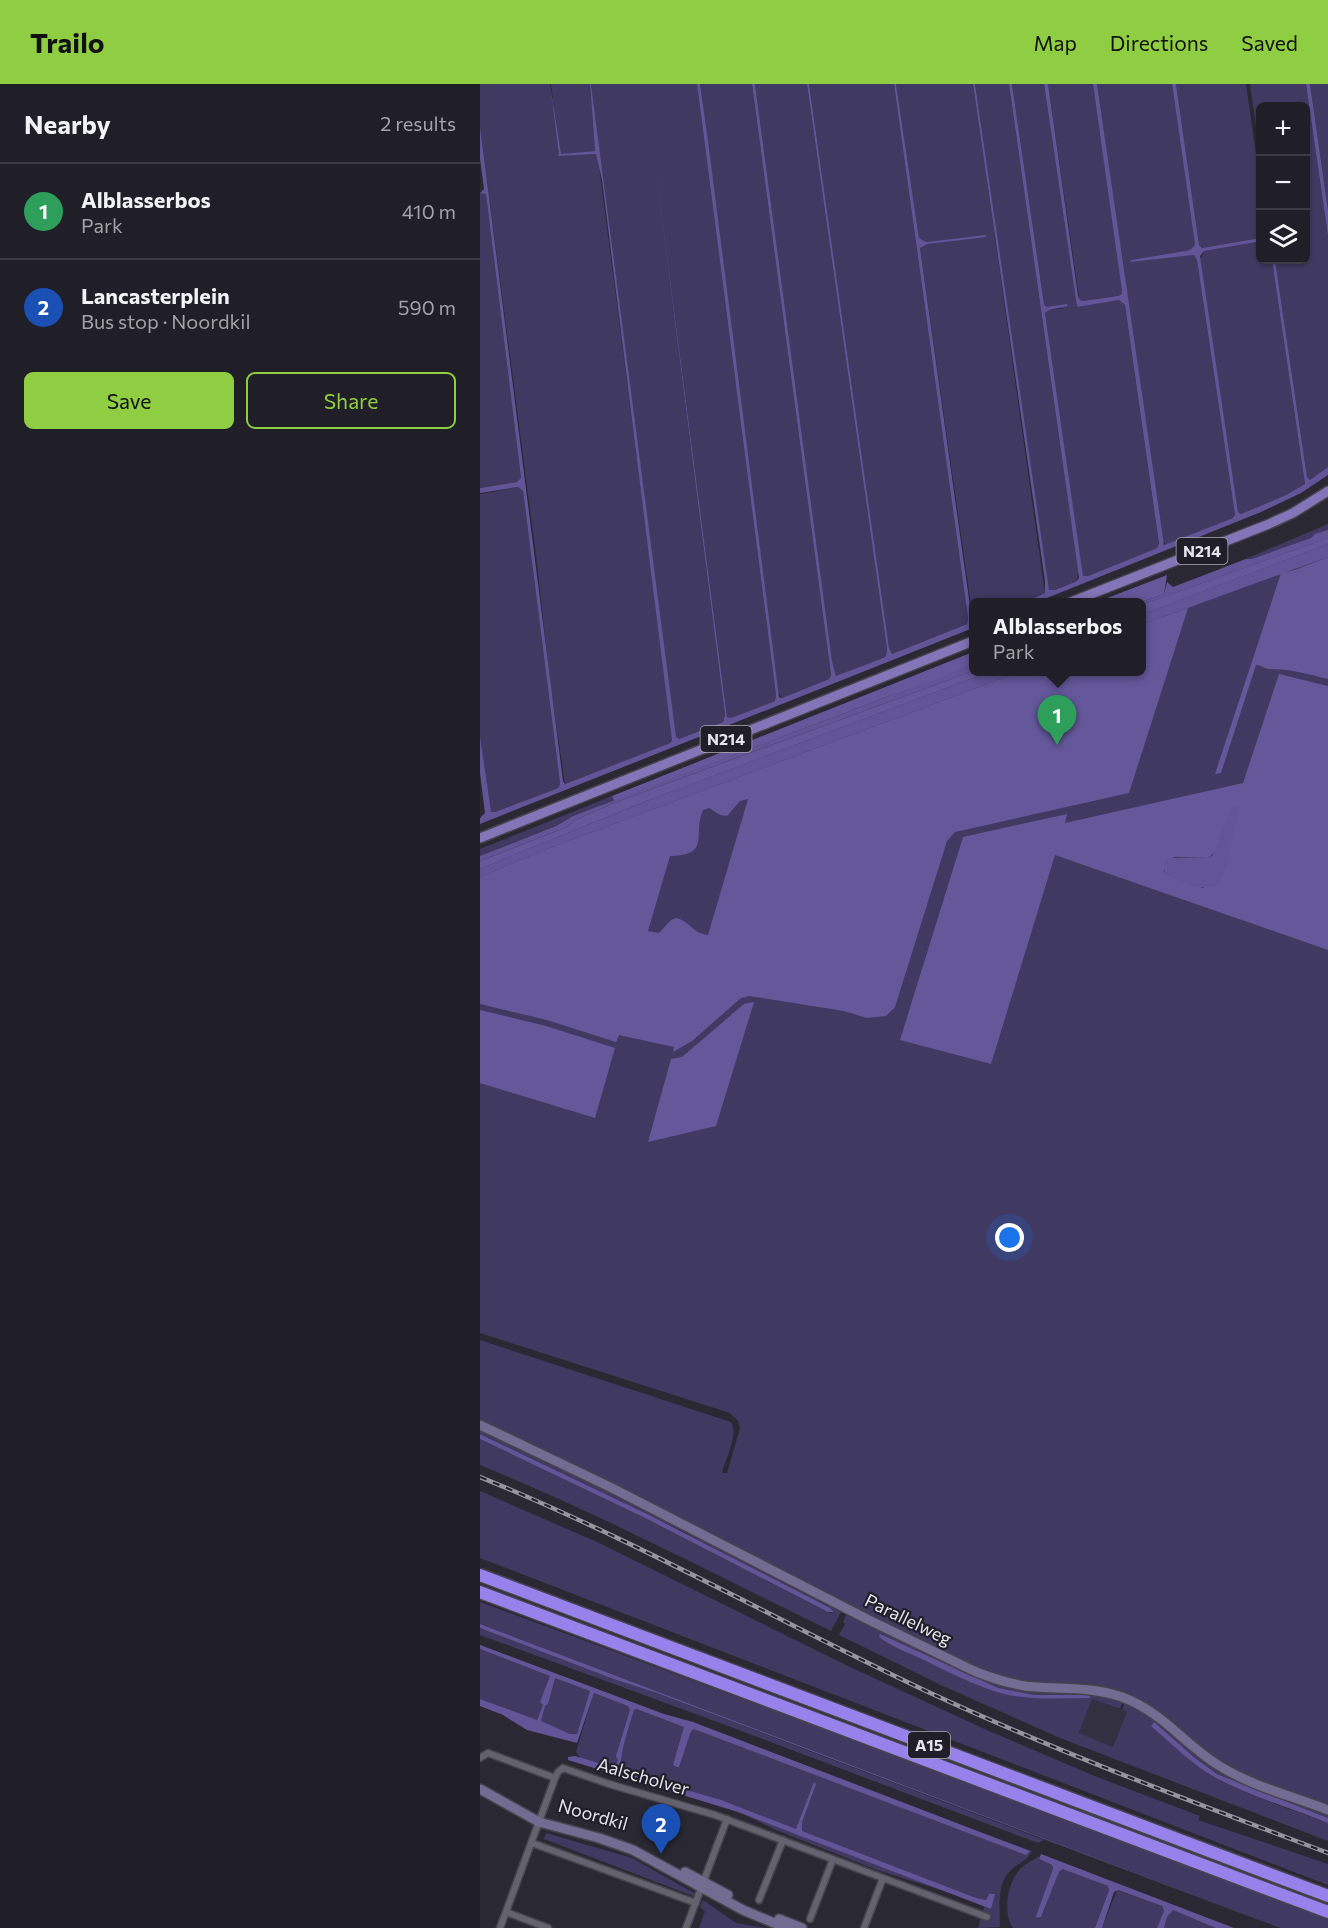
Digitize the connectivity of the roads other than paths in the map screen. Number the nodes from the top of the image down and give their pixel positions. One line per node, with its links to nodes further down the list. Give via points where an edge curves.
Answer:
1 (1328, 491): 2 (main road, N214, via 1269,524)
2 (1084, 598)
3 (969, 643): 4 (main road, N214)
4 (480, 838)
5 (480, 1425): 13 (street, Parallelweg, via 991,1678 1122,1697 1160,1717 1227,1770)
6 (480, 1568): 9 (highway, A15)
7 (480, 1575): 9 (highway, A15)
8 (480, 1592): 25 (highway, A15)
9 (530, 1594): 21 (highway, A15)
10 (480, 1758): 11 (street, via 488,1753)
11 (555, 1778): 14 (street, Aalscholver, via 563,1768); 15 (street)
12 (480, 1790): 15 (street, Noordkil)
13 (1328, 1810)
14 (727, 1819): 16 (street, Aalscholver); 20 (street)
15 (540, 1820): 17 (street); 20 (street, Noordkil, via 632,1844)
16 (783, 1840): 18 (street, Aalscholver); 22 (street)
17 (532, 1843): 23 (street); 24 (street)
18 (833, 1859): 19 (street, Aalscholver); 27 (street)
19 (883, 1878): 26 (street, Aalscholver); 33 (street)
20 (703, 1885): 23 (street); 31 (street, Noordkil, via 743,1910); 32 (street, Noordkil)
21 (1328, 1896)
22 (759, 1899)
23 (696, 1903): 30 (street)
24 (506, 1912): 28 (street); 29 (street)
25 (1328, 1912)
26 (987, 1917)
27 (810, 1919)
28 (500, 1928)
29 (548, 1928)
30 (686, 1928)
31 (786, 1928)
32 (802, 1928)
33 (864, 1928)

